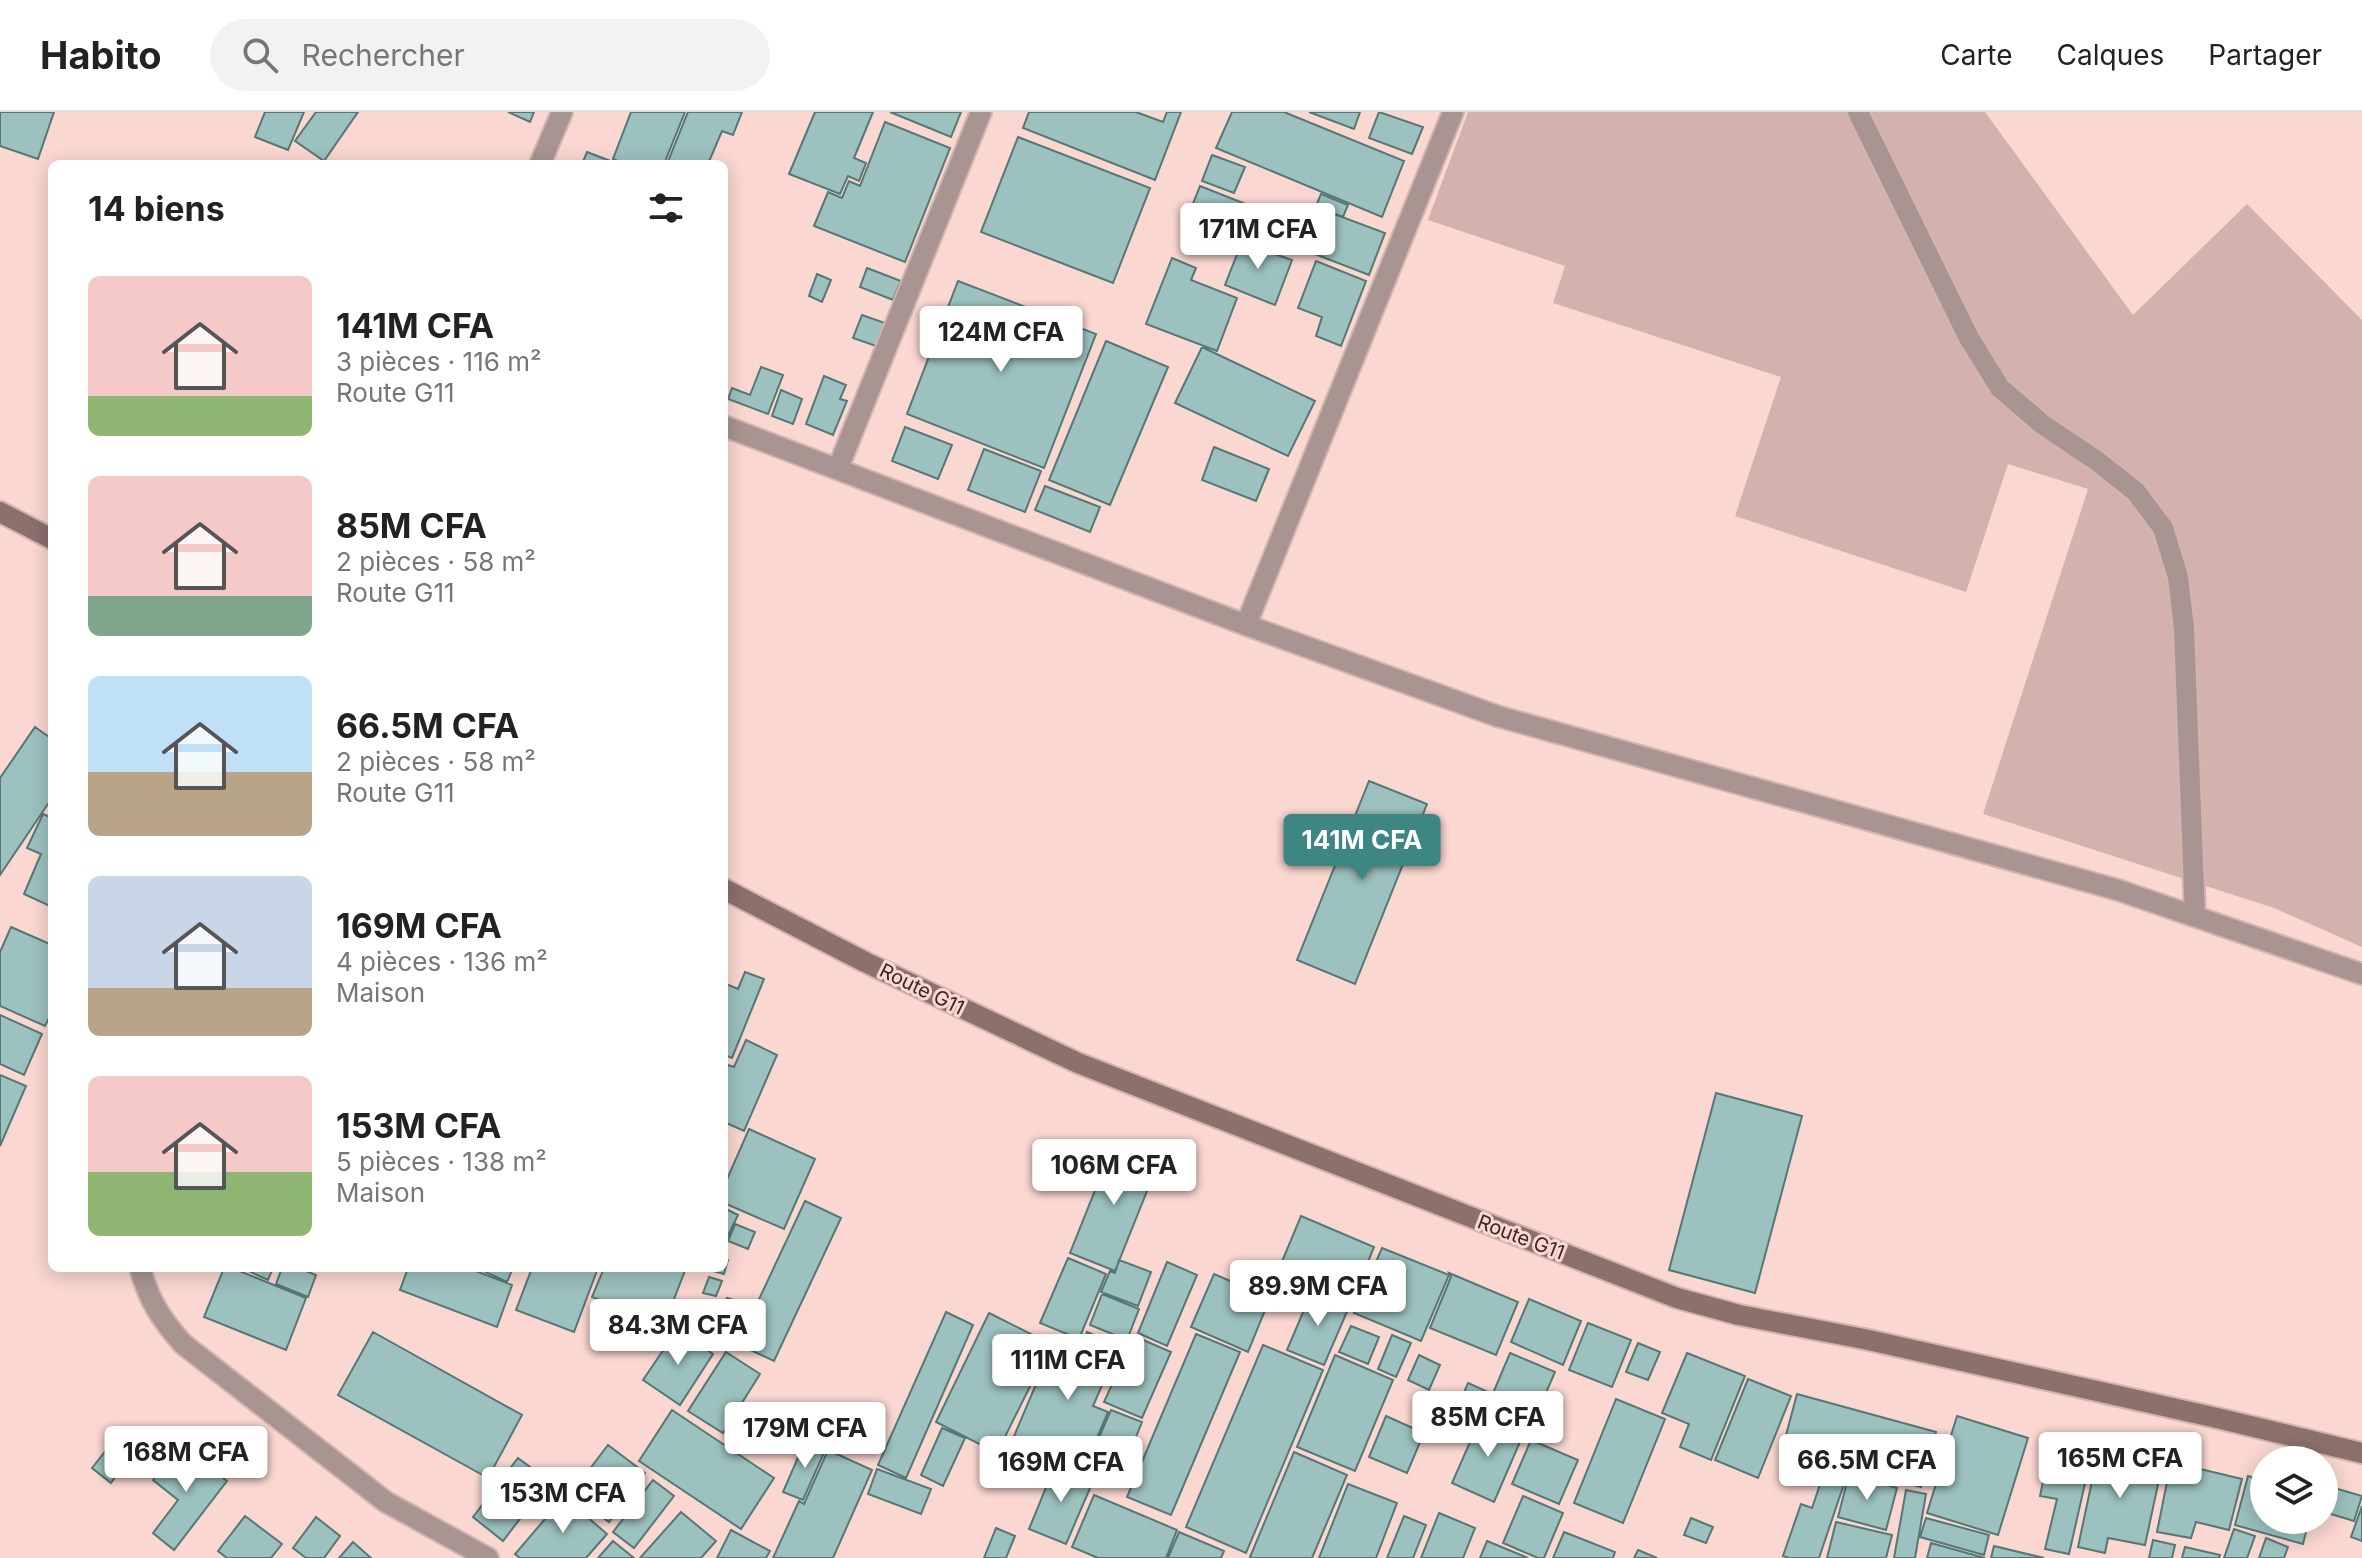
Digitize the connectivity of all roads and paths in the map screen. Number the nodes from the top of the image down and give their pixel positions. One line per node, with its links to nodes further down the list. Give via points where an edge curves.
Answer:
1 (562, 112): 5 (street)
2 (981, 112): 7 (street)
3 (1453, 112): 10 (street)
4 (1858, 112): 12 (street, via 1969,338 2000,388 2136,492 2163,528 2178,577 2184,629)
5 (542, 160)
6 (728, 427): 7 (street)
7 (838, 468): 10 (street)
8 (0, 512): 9 (street)
9 (48, 537)
10 (1246, 625): 12 (street, via 1497,716)
11 (728, 891): 15 (street, Route G11, via 1078,1063 1677,1298)
12 (2195, 916): 13 (street)
13 (2362, 974)
14 (141, 1272): 16 (street, via 161,1320 183,1344 386,1502)
15 (2362, 1453)
16 (488, 1558)

